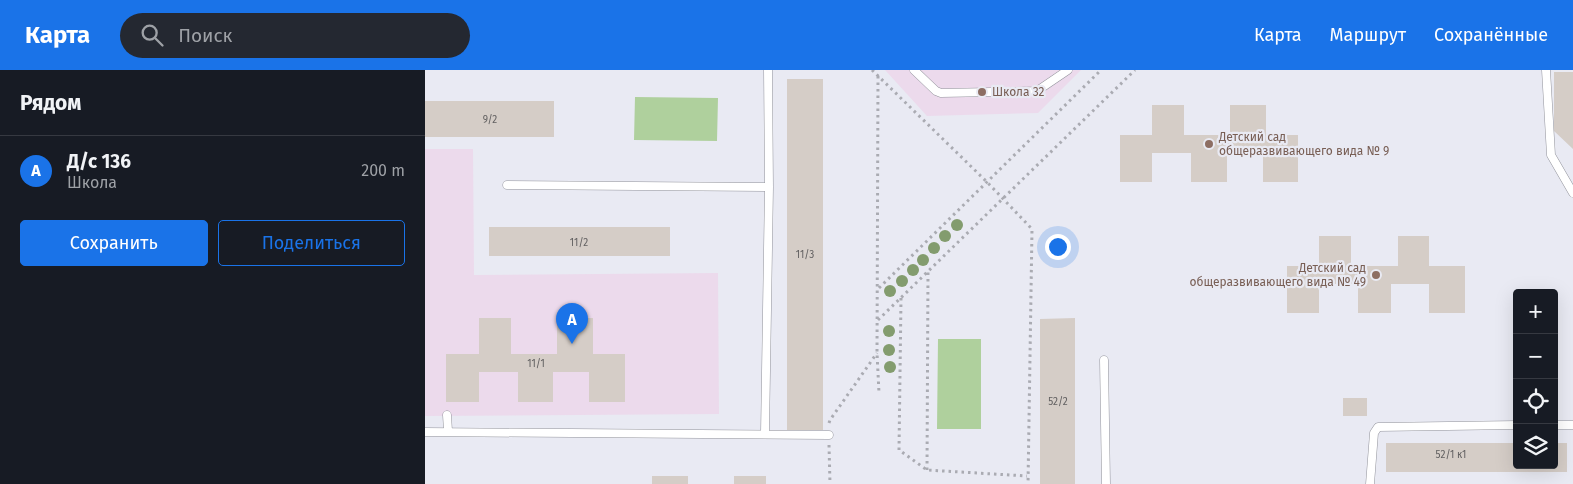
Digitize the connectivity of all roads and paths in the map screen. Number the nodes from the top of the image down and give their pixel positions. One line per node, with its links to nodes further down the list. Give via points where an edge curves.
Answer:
1 (767, 70): 11 (lane)
2 (872, 70): 8 (path)
3 (914, 70): 4 (lane, via 941,93 1037,92)
4 (1068, 70)
5 (1101, 70): 9 (path)
6 (1135, 70): 13 (path)
7 (1546, 70): 12 (lane, via 1551,155)
8 (878, 76): 9 (path); 15 (path)
9 (987, 182): 13 (path); 15 (path)
10 (507, 185): 11 (lane)
11 (769, 186): 27 (lane)
12 (1573, 193)
13 (1002, 199): 14 (path); 30 (path, via 1032,230)
14 (928, 271): 16 (path); 29 (path)
15 (879, 288): 17 (path)
16 (901, 297): 17 (path); 29 (path, via 899,450)
17 (878, 320): 18 (path)
18 (877, 353): 20 (path); 28 (path, via 830,420)
19 (1104, 360): 33 (lane)
20 (879, 393)
21 (447, 416): 25 (lane)
22 (1513, 425): 34 (lane, via 1379,426 1374,433)
23 (1558, 425): 24 (lane)
24 (1573, 425)
25 (448, 431): 26 (lane); 27 (lane)
26 (425, 432)
27 (765, 433): 28 (lane)
28 (829, 435): 31 (path)
29 (927, 470): 30 (path)
30 (1027, 476): 32 (path)
31 (830, 484)
32 (1028, 484)
33 (1106, 484)
34 (1370, 484)

